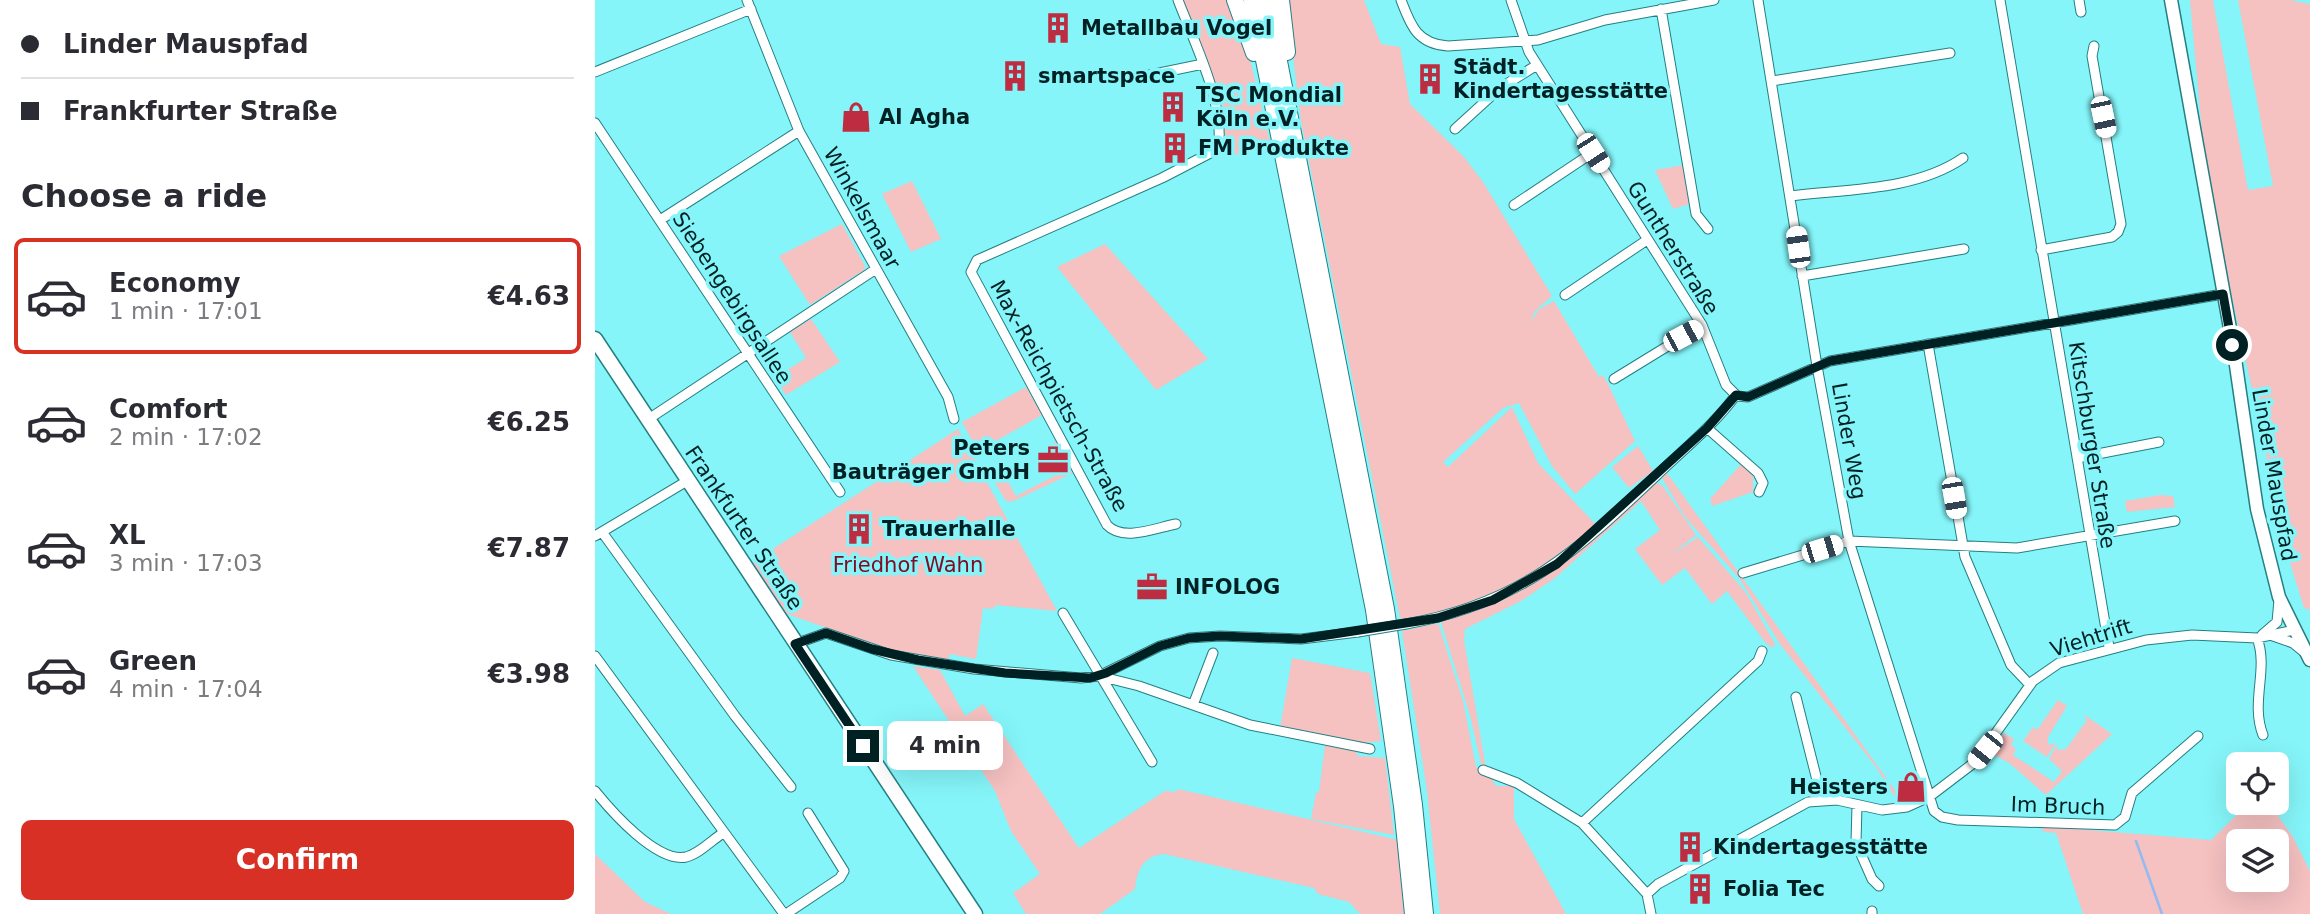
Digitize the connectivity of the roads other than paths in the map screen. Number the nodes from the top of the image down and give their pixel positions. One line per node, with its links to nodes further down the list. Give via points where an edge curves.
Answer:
1 (1178, 0): 19 (street, Max-Reichpietsch-Straße)
2 (1235, 0): 24 (highway)
3 (1252, 0): 24 (highway)
4 (1267, 0): 28 (highway)
5 (1281, 0): 28 (highway)
6 (1401, 0): 16 (street, via 1416,35 1433,45)
7 (1511, 0): 16 (street, Guntherstraße)
8 (1714, 0): 14 (street)
9 (1758, 0): 23 (street, Linder Weg)
10 (2000, 0): 37 (street, Kitschburger Straße)
11 (2079, 0): 15 (street)
12 (2173, 2): 40 (street, Linder Mauspfad)
13 (749, 5): 21 (street); 27 (street, Winkelsmaar)
14 (1661, 9): 16 (street, via 1538,40); 34 (street, via 1696,214)
15 (2081, 12)
16 (1522, 38): 20 (street, Guntherstraße)
17 (2094, 46): 37 (street, via 2092,56 2119,207 2118,232 2102,240)
18 (1950, 53): 23 (street)
19 (1203, 64): 22 (street, via 1140,77); 59 (street, Max-Reichpietsch-Straße, via 1218,124 1219,143 1214,153 977,260 971,272 1107,525 1114,532 1125,533)
20 (1537, 65): 26 (street, via 1500,88); 29 (street, Guntherstraße)
21 (595, 72)
22 (1109, 76)
23 (1772, 81): 31 (street, Linder Weg)
24 (1278, 121): 97 (highway, via 1374,610)
25 (595, 123): 33 (street, Siebengebirgsallee)
26 (1455, 129)
27 (799, 131): 33 (street); 38 (street, Winkelsmaar)
28 (1296, 142): 98 (highway, via 1387,609)
29 (1593, 153): 32 (street); 35 (street, Guntherstraße)
30 (1963, 158): 31 (street, via 1939,174)
31 (1790, 196): 39 (street, Linder Weg)
32 (1514, 205)
33 (660, 220): 46 (street, Siebengebirgsallee)
34 (1707, 229)
35 (1647, 240): 41 (street); 43 (street, Guntherstraße)
36 (1964, 249): 39 (street)
37 (2041, 250): 42 (street, Kitschburger Straße)
38 (876, 269): 46 (street); 50 (street, Winkelsmaar, via 948,397)
39 (1802, 276): 47 (street, Linder Weg)
40 (2223, 294): 42 (street); 65 (street, Linder Mauspfad, via 2257,509)
41 (1565, 295)
42 (2054, 323): 45 (street); 54 (street, Kitschburger Straße)
43 (1702, 325): 48 (street); 49 (street, Guntherstraße, via 1726,385)
44 (595, 339): 51 (main road, Frankfurter Straße)
45 (1928, 344): 47 (street); 63 (street)
46 (746, 353): 51 (street); 56 (street, Siebengebirgsallee)
47 (1817, 366): 49 (street, via 1748,397); 62 (street, Linder Weg)
48 (1614, 379)
49 (1736, 395): 52 (street)
50 (954, 419)
51 (647, 420): 55 (main road, Frankfurter Straße)
52 (1707, 428): 57 (street, via 1758,473); 76 (street, bridge, via 1580,546 1543,573 1473,608 1406,624 1301,639 1189,638 1160,646)
53 (2158, 442): 54 (street)
54 (2077, 458): 61 (street, Kitschburger Straße)
55 (687, 481): 60 (street); 70 (main road, Frankfurter Straße)
56 (840, 492)
57 (1759, 492)
58 (2175, 521): 61 (street)
59 (1176, 524)
60 (598, 534): 85 (street)
61 (2089, 537): 63 (street, via 2017,548); 71 (street, Kitschburger Straße)
62 (1849, 541): 63 (street); 64 (street); 87 (street, Linder Weg)
63 (1962, 546): 77 (street, via 2011,665)
64 (1743, 573)
65 (2279, 597): 67 (street, Linder Mauspfad); 69 (street, via 2277,622)
66 (1063, 612): 76 (street)
67 (2294, 630): 68 (street, Viehtrift); 75 (street, Linder Mauspfad)
68 (2272, 636): 69 (street, Viehtrift); 75 (street, via 2293,643)
69 (2256, 638): 71 (street, Viehtrift, via 2181,635); 80 (street, via 2261,661 2256,717)
70 (795, 644): 76 (street, via 826,633 918,660 1005,673); 96 (main road, Frankfurter Straße)
71 (2109, 647): 77 (street, Viehtrift, via 2055,664)
72 (1762, 651): 91 (street, via 1758,660)
73 (1213, 653): 79 (street)
74 (595, 656): 92 (street)
75 (2309, 658)
76 (1099, 676): 79 (street); 83 (street)
77 (2030, 685): 87 (street, Viehtrift, via 1975,762)
78 (1796, 697): 88 (street)
79 (1193, 705): 82 (street, via 1280,732)
80 (2263, 735)
81 (2198, 736): 87 (street, Im Bruch, via 2132,793 2125,817 2115,825 1947,819 1937,815)
82 (1370, 749)
83 (1152, 762)
84 (1483, 770): 91 (street, via 1525,788)
85 (791, 787)
86 (595, 791): 92 (street, via 657,852 670,857 690,856)
87 (1929, 797): 89 (street, Viehtrift, via 1889,810)
88 (1822, 800): 89 (street, Viehtrift); 94 (street, Viehtrift, via 1792,809)
89 (1857, 805): 93 (street, via 1856,843 1871,879)
90 (808, 813): 95 (street, via 844,871)
91 (1582, 823): 94 (street)
92 (723, 833): 95 (street)
93 (1879, 886)
94 (1647, 894): 99 (street)
95 (785, 914)
96 (975, 914)
97 (1413, 914)
98 (1425, 914)
99 (1651, 914)

